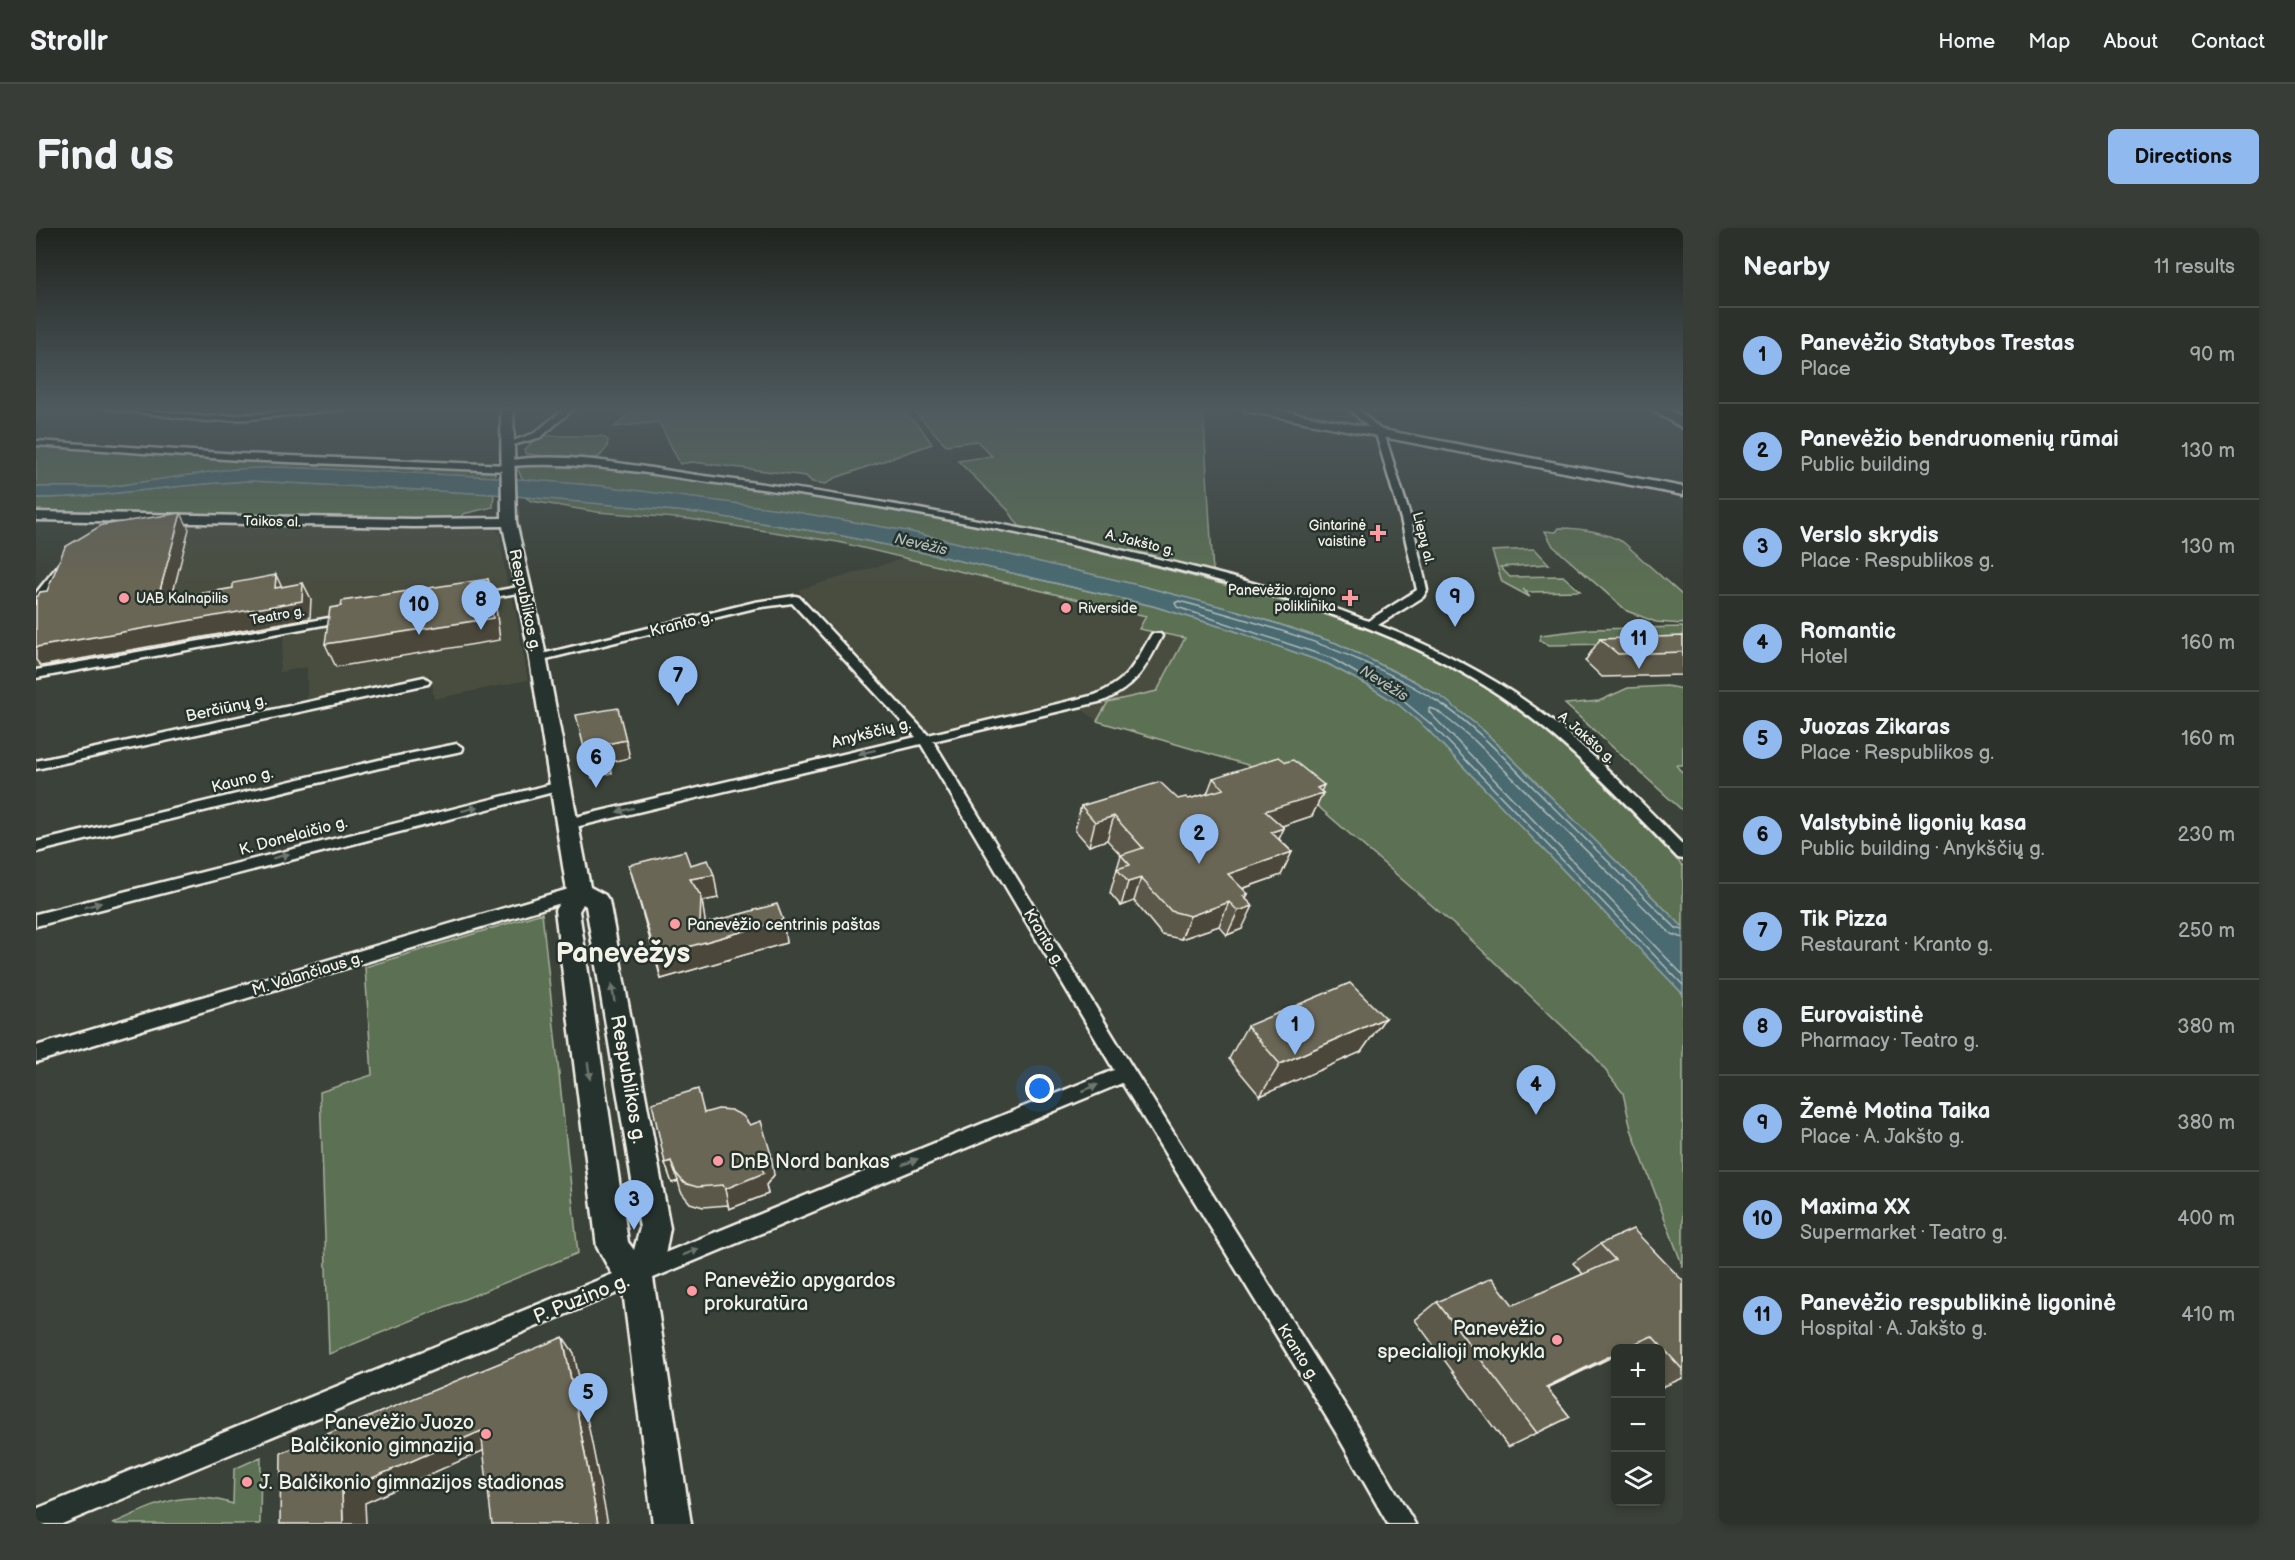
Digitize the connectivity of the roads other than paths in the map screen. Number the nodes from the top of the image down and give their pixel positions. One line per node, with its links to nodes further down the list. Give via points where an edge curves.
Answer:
1 (497, 468): 5 (street, A. Jakšto g.)
2 (620, 468): 16 (street, A. Jakšto g., via 921,510 1099,547 1292,598)
3 (1391, 468): 16 (street, Liepų al., via 1422,590)
4 (1565, 468): 6 (main road)
5 (509, 469): 7 (main road, Respublikos g.)
6 (1683, 491)
7 (509, 514): 9 (main road, Taikos al., via 414,523); 12 (main road, Respublikos g.)
8 (36, 516): 9 (main road, Taikos al.)
9 (117, 518): 10 (street)
10 (101, 532)
11 (76, 553): 13 (street, via 60,567)
12 (524, 589): 14 (street); 18 (main road, Respublikos g.)
13 (36, 600)
14 (464, 600)
15 (346, 618): 19 (street, Teatro g.)
16 (1370, 626): 27 (street, A. Jakšto g., via 1472,673 1542,719 1603,770)
17 (1156, 636): 21 (street, Anykščių g., via 1138,670 1118,691)
18 (538, 658): 21 (street, Kranto g., via 795,598); 24 (main road, Respublikos g.)
19 (36, 674)
20 (424, 681): 23 (street, Berčiūnų g.)
21 (924, 738): 25 (street, Anykščių g., one-way to 25); 31 (street, Kranto g.)
22 (457, 748): 26 (street, Kauno g.)
23 (36, 765)
24 (560, 786): 25 (main road, Respublikos g.); 29 (street, K. Donelaičio g., one-way to 24)
25 (567, 824): 28 (main road, Respublikos g.)
26 (36, 847)
27 (1683, 854)
28 (579, 892): 30 (street, M. Valančiaus g.); 32 (main road, Respublikos g., one-way to 32, via 567,910 613,1247); 32 (main road, Respublikos g., one-way to 28, via 649,1255 655,1228 597,901)
29 (36, 920)
30 (36, 1054)
31 (1126, 1073): 32 (street, P. Puzino g., one-way to 31); 35 (street, Kranto g.)
32 (637, 1275): 33 (street, P. Puzino g.); 34 (main road)
33 (36, 1522)
34 (672, 1524)
35 (1402, 1524)

